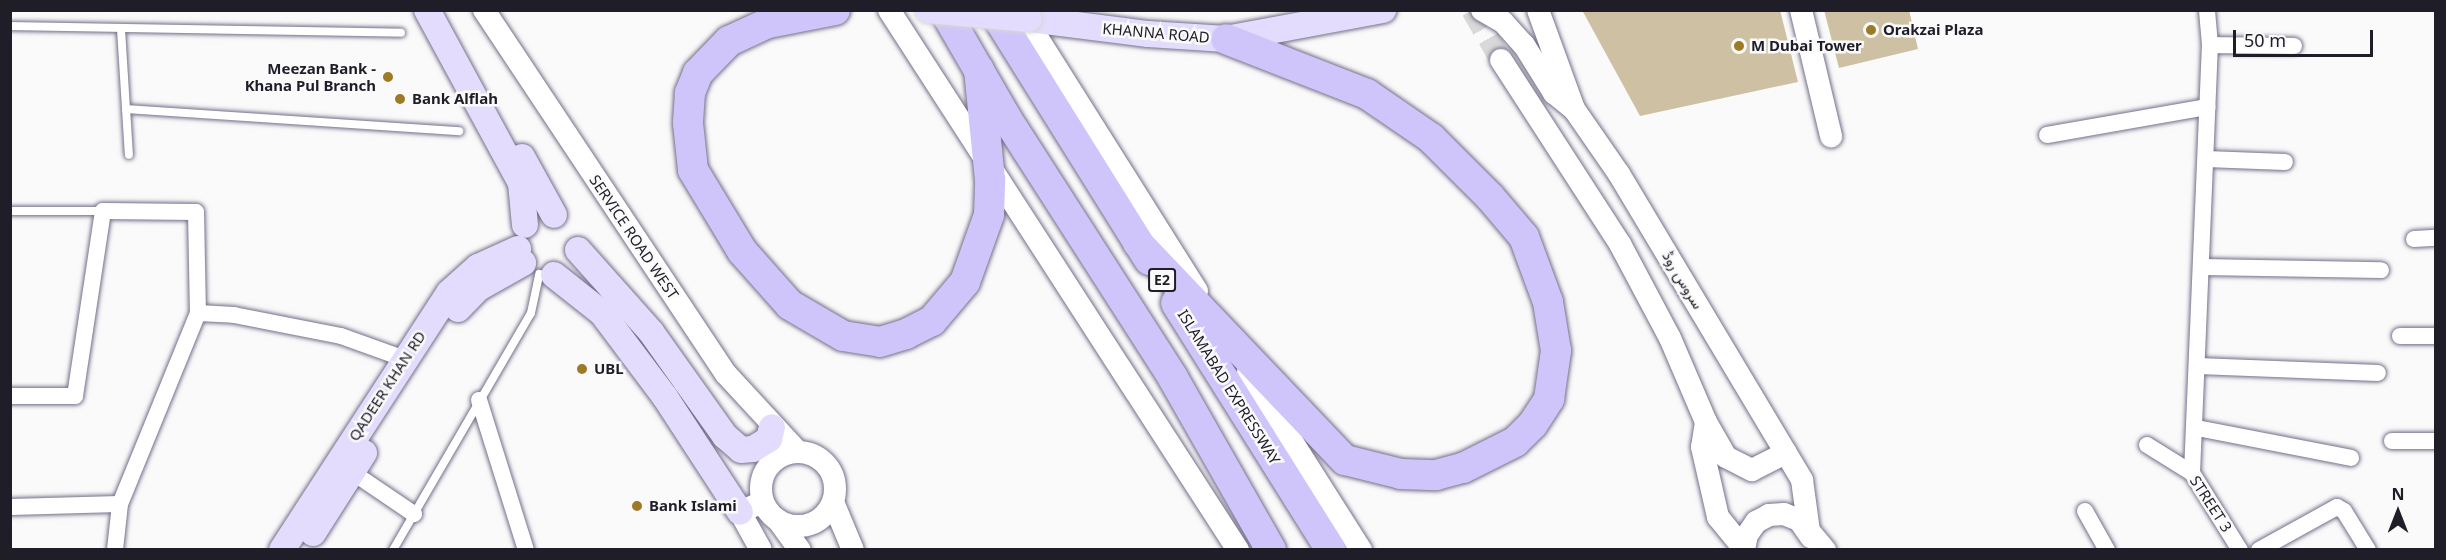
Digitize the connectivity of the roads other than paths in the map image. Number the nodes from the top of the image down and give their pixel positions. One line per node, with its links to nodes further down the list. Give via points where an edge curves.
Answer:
1 (484, 10): 53 (street, SERVICE ROAD WEST, via 720,364)
2 (835, 10): 30 (highway, via 745,31 729,41 698,73 690,93 687,123 693,170 742,251 773,290 819,326 843,336 880,342 932,321 964,282 983,239 991,191)
3 (889, 10): 30 (street)
4 (928, 10): 13 (main road, KHANNA ROAD, bridge)
5 (944, 10): 21 (highway)
6 (993, 10): 38 (highway, ISLAMABAD EXPRESSWAY / E2)
7 (1383, 10): 17 (main road, KHANNA ROAD)
8 (1482, 10): 24 (street, via 1503,22 1524,45 1554,93)
9 (1538, 10): 24 (street, سروس روڈ)
10 (1800, 10): 27 (street)
11 (2207, 10): 18 (street)
12 (438, 14): 34 (main road); 35 (main road, via 521,183)
13 (1024, 15): 17 (main road, KHANNA ROAD, via 1148,34); 44 (street)
14 (12, 26): 15 (lane)
15 (121, 29): 16 (lane); 23 (lane)
16 (401, 33)
17 (1226, 39): 44 (highway, via 1367,94 1431,138 1524,237 1548,302 1556,351 1549,399 1515,442 1463,468 1436,475 1401,474 1345,460)
18 (2210, 45): 19 (street); 22 (street)
19 (2294, 46)
20 (1501, 60): 52 (street, via 1620,244 1670,338)
21 (979, 70): 30 (highway); 81 (highway, via 1173,378)
22 (2208, 107): 26 (street); 29 (street)
23 (126, 109): 25 (lane); 28 (lane)
24 (1574, 109): 59 (street, سروس روڈ, via 1619,174)
25 (459, 131)
26 (2047, 135)
27 (1831, 136)
28 (129, 156)
29 (2206, 159): 31 (street); 41 (street)
30 (987, 161): 80 (street)
31 (2286, 162)
32 (10, 211): 33 (lane)
33 (103, 211): 43 (street, via 196,212); 50 (street, via 75,396)
34 (554, 215): 35 (main road, via 533,218); 39 (main road, via 570,224)
35 (525, 225): 40 (main road)
36 (2436, 238): 37 (street)
37 (2414, 239)
38 (1138, 243): 44 (highway); 82 (highway, ISLAMABAD EXPRESSWAY / E2)
39 (578, 250): 40 (main road, via 570,266); 53 (main road, via 651,332 725,436 741,450 753,449 769,439)
40 (533, 265): 47 (main road, QADEER KHAN RD, via 478,267 460,280); 51 (lane, via 531,313); 61 (main road, QADEER KHAN RD, via 477,289 453,315); 68 (main road, via 602,313 665,397)
41 (2202, 267): 42 (street); 48 (street)
42 (2381, 270)
43 (198, 313): 47 (street, via 234,315 341,336); 65 (street)
44 (1225, 336): 83 (street)
45 (2400, 336): 46 (street)
46 (2436, 336)
47 (405, 359): 73 (main road, QADEER KHAN RD)
48 (2198, 366): 49 (street); 54 (street)
49 (2378, 373)
50 (10, 396)
51 (479, 400): 69 (lane); 76 (street)
52 (1706, 422): 59 (street, via 1726,457 1739,467 1752,470); 84 (street, via 1702,447 1718,517)
53 (772, 427): 58 (street, SERVICE ROAD WEST)
54 (2197, 428): 60 (street); 62 (street)
55 (2392, 441): 56 (street)
56 (2436, 441)
57 (2147, 445): 62 (street, STREET 3)
58 (798, 452): 63 (street, via 776,459 768,468 761,490); 64 (street, via 820,459 829,468 836,490)
59 (1786, 453): 71 (street, سروس روڈ, via 1802,480)
60 (2350, 458)
61 (352, 472): 69 (street); 74 (main road, QADEER KHAN RD)
62 (2192, 473): 87 (street, STREET 3)
63 (764, 502): 68 (street); 70 (street)
64 (833, 502): 70 (street, via 828,512 810,524 788,525); 79 (street)
65 (120, 504): 66 (street); 72 (street)
66 (10, 507)
67 (2085, 511): 86 (street)
68 (740, 512): 77 (street)
69 (414, 514): 75 (lane)
70 (778, 520): 78 (street)
71 (1811, 540): 84 (street, via 1798,520 1784,514 1769,515 1756,522); 85 (street)
72 (115, 549)
73 (282, 549)
74 (302, 549)
75 (393, 549)
76 (526, 549)
77 (761, 549)
78 (800, 549)
79 (853, 549)
80 (1238, 549)
81 (1271, 549)
82 (1331, 549)
83 (1361, 549)
84 (1744, 549)
85 (1825, 549)
86 (2107, 549)
87 (2240, 549)
88 (2259, 549): 89 (street, via 2337,507 2344,511)
89 (2368, 549)

